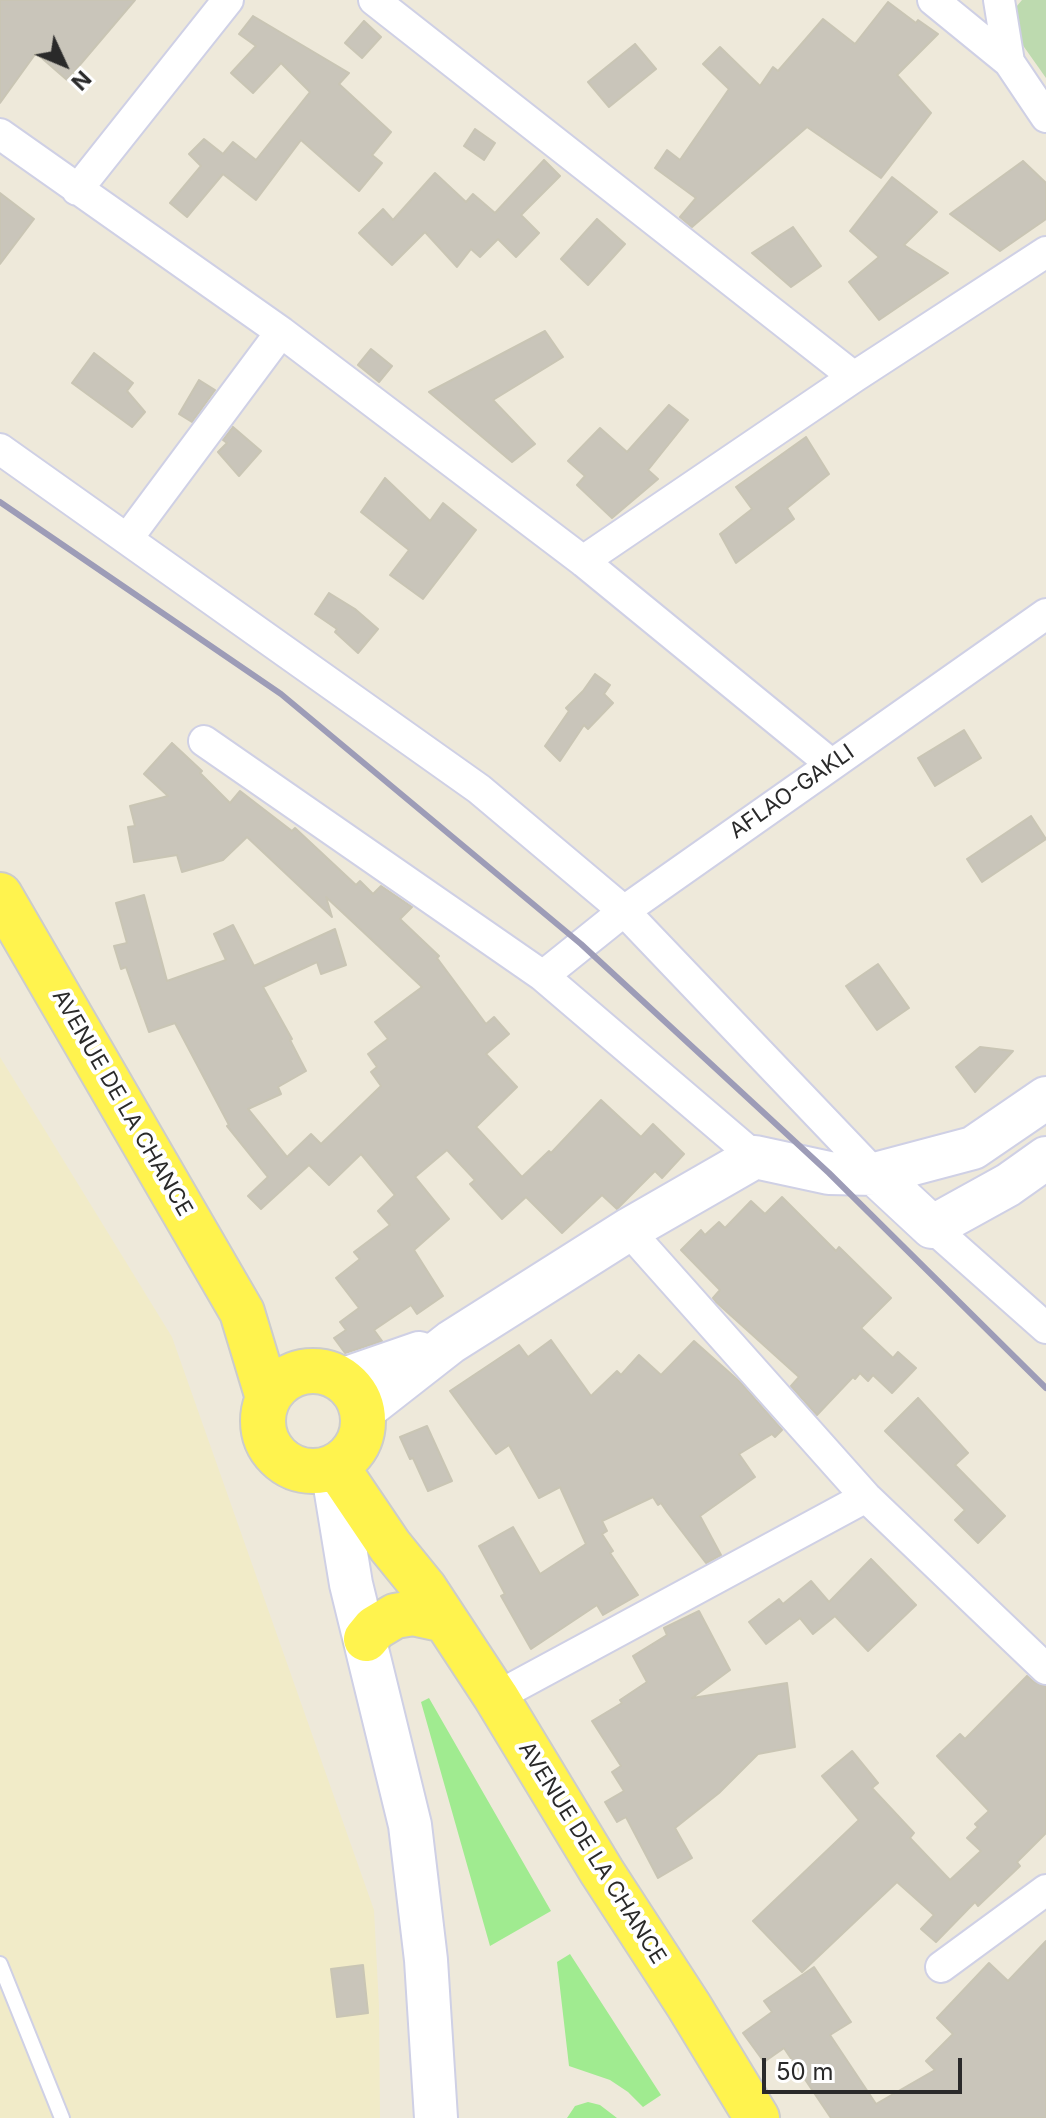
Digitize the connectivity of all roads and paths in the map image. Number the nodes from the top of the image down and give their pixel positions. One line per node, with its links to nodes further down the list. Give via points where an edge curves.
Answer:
1 (228, 0): 8 (street)
2 (374, 0): 11 (street)
3 (933, 0): 5 (street)
4 (999, 0): 5 (street)
5 (1009, 62): 6 (street)
6 (1046, 117)
7 (0, 134): 8 (street)
8 (77, 190): 10 (street)
9 (1046, 252): 11 (street)
10 (281, 332): 13 (street); 14 (street)
11 (854, 377): 14 (street)
12 (0, 449): 13 (street)
13 (127, 539): 19 (street, via 479,789)
14 (583, 561): 17 (street)
15 (1046, 614): 17 (street, AFLAO-GAKLI)
16 (204, 741): 20 (street)
17 (831, 764): 19 (street, AFLAO-GAKLI)
18 (0, 895): 27 (main road, AVENUE DE LA CHANCE)
19 (624, 911): 20 (street, AFLAO-GAKLI); 24 (street)
20 (543, 976): 22 (street)
21 (1046, 1098): 24 (street, via 973,1148)
22 (755, 1157): 24 (street, via 829,1173); 26 (street)
23 (1046, 1158): 25 (street)
24 (875, 1174): 25 (street)
25 (932, 1227): 28 (street)
26 (628, 1230): 30 (street, via 451,1342); 31 (street)
27 (242, 1312): 29 (main road, AVENUE DE LA CHANCE); 30 (main road, AVENUE DE LA CHANCE, via 295,1364)
28 (1046, 1328)
29 (268, 1398): 30 (main road, via 294,1374); 30 (main road, via 262,1421 267,1443 282,1461)
30 (336, 1430): 32 (main road, AVENUE DE LA CHANCE, via 390,1546); 33 (street, via 351,1584)
31 (866, 1497): 34 (street); 35 (street)
32 (435, 1604): 33 (main road, via 395,1616); 35 (main road, AVENUE DE LA CHANCE)
33 (366, 1639): 40 (street, via 410,1825 426,1960)
34 (1046, 1669)
35 (496, 1697): 41 (main road, AVENUE DE LA CHANCE)
36 (1046, 1890): 38 (street)
37 (0, 1964): 39 (lane)
38 (941, 1967)
39 (62, 2118)
40 (436, 2118)
41 (757, 2118)

